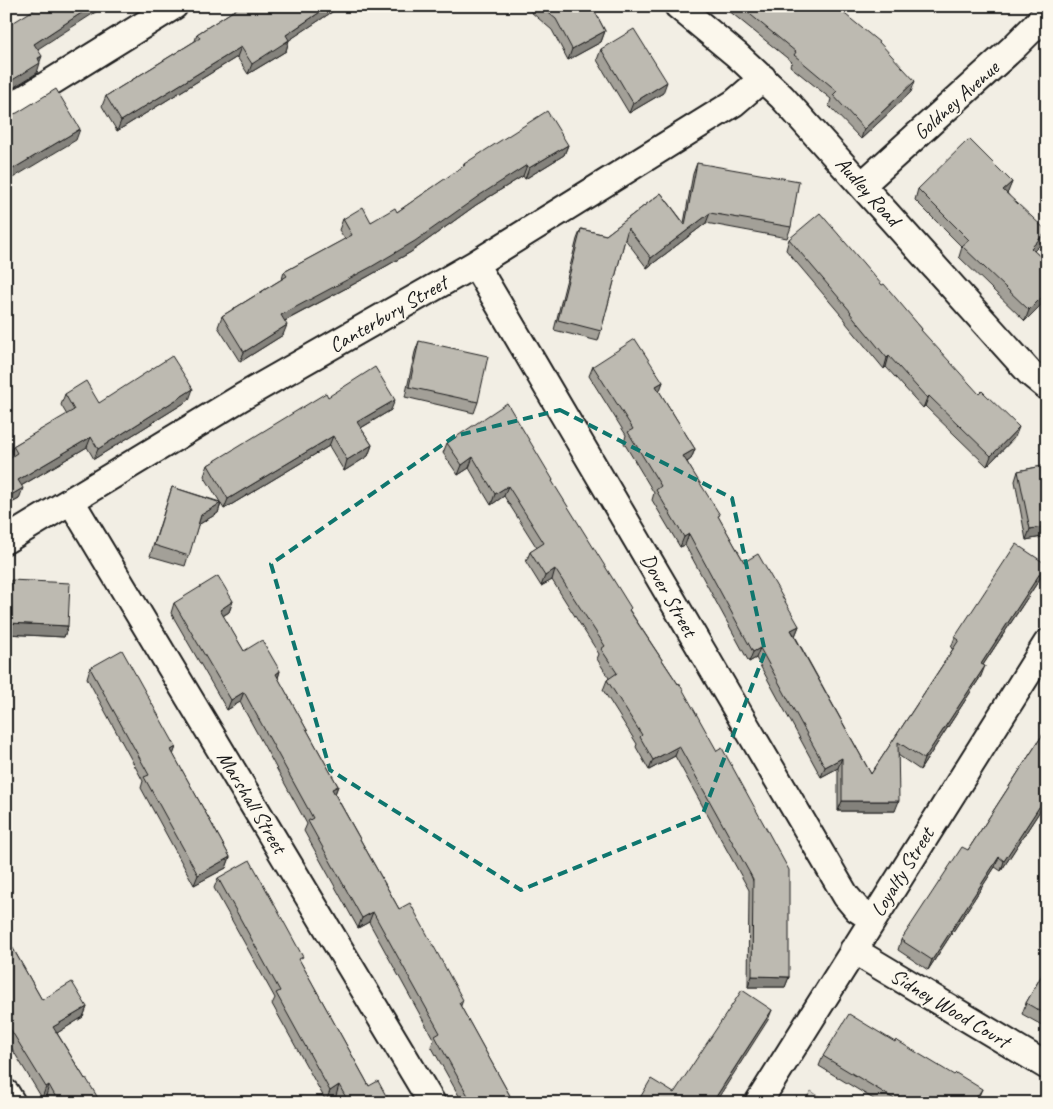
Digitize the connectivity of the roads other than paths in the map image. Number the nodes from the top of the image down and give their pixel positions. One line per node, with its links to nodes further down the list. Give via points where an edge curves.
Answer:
1 (174, 6): 5 (street)
2 (678, 6): 4 (street, Audley Road)
3 (1047, 12): 6 (street, Goldney Avenue, via 1014,47)
4 (763, 78): 6 (street, Audley Road); 7 (street, Canterbury Street, via 734,103)
5 (6, 110)
6 (862, 185): 8 (street, Audley Road, via 1030,373)
7 (475, 264): 9 (street, Canterbury Street, via 242,397); 12 (street, Dover Street, via 846,896)
8 (1047, 387)
9 (71, 501): 10 (street, Canterbury Street); 17 (street, Marshall Street)
10 (6, 540)
11 (1047, 643): 12 (street, Loyalty Street)
12 (872, 919): 13 (street, Loyalty Street)
13 (853, 950): 14 (street, Sidney Wood Court); 18 (street, Loyalty Street)
14 (1047, 1066)
15 (6, 1093): 16 (street)
16 (12, 1103)
17 (432, 1103)
18 (758, 1103)

